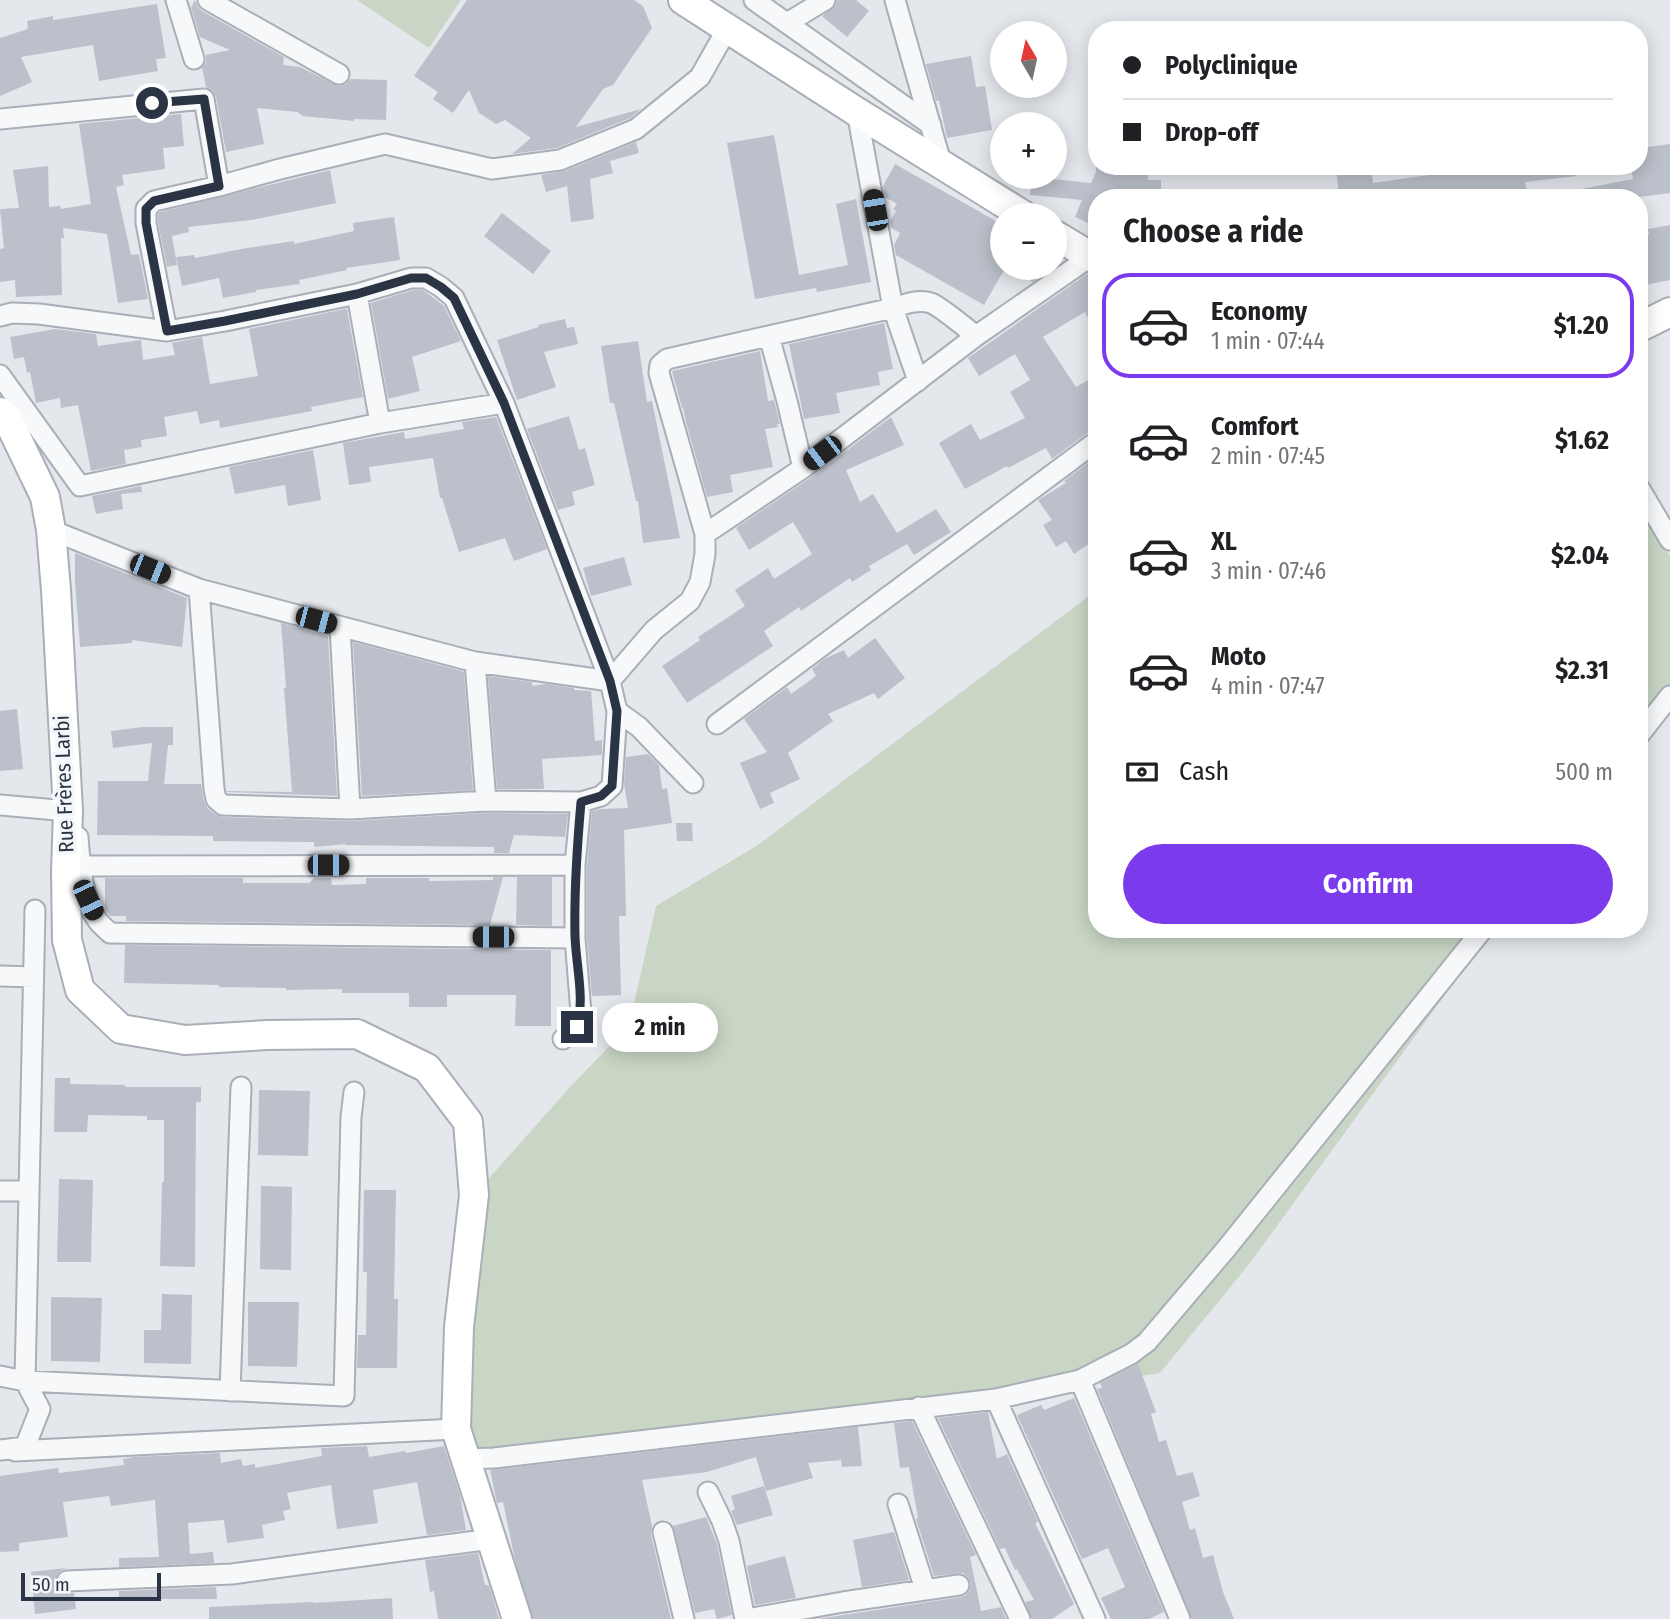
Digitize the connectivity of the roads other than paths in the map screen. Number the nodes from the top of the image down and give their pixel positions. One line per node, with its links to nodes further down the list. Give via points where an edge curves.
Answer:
1 (176, 0): 9 (street)
2 (208, 0): 10 (street)
3 (683, 0): 8 (main road)
4 (754, 0): 7 (street)
5 (825, 0): 7 (street)
6 (895, 0): 13 (street)
7 (787, 23): 13 (street)
8 (727, 29): 11 (main road); 15 (street, via 700,78 636,129 560,160 492,169 385,144)
9 (194, 59)
10 (339, 74)
11 (857, 112): 14 (main road); 21 (street)
12 (0, 119): 15 (street, via 204,99)
13 (931, 125): 14 (street)
14 (942, 166): 16 (main road)
15 (219, 186): 25 (street, via 154,201 146,209)
16 (1003, 203)
17 (1067, 242): 18 (main road)
18 (1088, 255)
19 (1088, 263): 27 (street)
20 (357, 294): 25 (street); 30 (street, via 411,278 426,278 441,287 454,298); 32 (street)
21 (893, 308): 26 (street); 27 (street, via 917,302 932,304); 29 (street)
22 (1670, 312): 24 (main road)
23 (0, 316): 25 (street, via 40,314)
24 (1648, 323)
25 (167, 331)
26 (769, 336): 34 (street); 39 (street, via 667,359 660,365)
27 (976, 336): 29 (street)
28 (0, 375): 35 (street)
29 (918, 381): 34 (street)
30 (504, 403): 32 (street); 44 (street)
31 (0, 412): 36 (main road, Rue Frères Larbi)
32 (380, 423): 35 (street)
33 (1088, 448): 47 (street)
34 (803, 468): 39 (street)
35 (80, 486): 36 (street)
36 (45, 497): 38 (main road, Rue Frères Larbi)
37 (1648, 503): 40 (street)
38 (51, 530): 41 (street); 49 (main road, Rue Frères Larbi)
39 (705, 534): 44 (street, via 700,582 690,601 654,630)
40 (1670, 540)
41 (199, 589): 42 (street); 54 (street, via 216,799 223,805)
42 (340, 627): 43 (street); 54 (street)
43 (475, 662): 44 (street); 51 (street)
44 (610, 681): 46 (street)
45 (1670, 696): 48 (street)
46 (617, 711): 50 (street); 52 (street, via 612,786 601,796)
47 (717, 724)
48 (1648, 724)
49 (66, 779): 55 (main road, Rue Frères Larbi); 57 (street, via 75,808)
50 (693, 782)
51 (486, 801): 52 (street); 54 (street)
52 (581, 802): 56 (street)
53 (0, 805): 55 (street)
54 (350, 809)
55 (68, 811): 57 (main road, Rue Frères Larbi)
56 (575, 865): 57 (street); 59 (street)
57 (73, 869): 59 (street, via 97,920 110,933); 74 (main road, Rue Frères Larbi, via 67,940 80,990 121,1029 185,1040 357,1034 427,1068 468,1122 474,1195 459,1327)
58 (35, 910): 62 (street)
59 (575, 938): 63 (street, via 581,1013 577,1027)
60 (1476, 938): 69 (street, via 1147,1342)
61 (0, 976): 62 (street)
62 (33, 977): 67 (street)
63 (563, 1039)
64 (242, 1087): 71 (street)
65 (354, 1092): 71 (street, via 344,1396)
66 (0, 1191): 67 (street)
67 (29, 1192): 70 (street)
68 (0, 1376): 70 (street)
69 (1080, 1380): 72 (street); 89 (street)
70 (25, 1381): 71 (street); 75 (street, via 40,1409 25,1447)
71 (230, 1391)
72 (996, 1399): 73 (street); 88 (street)
73 (919, 1408): 76 (street); 87 (street)
74 (456, 1429): 75 (street); 76 (main road, Rue Frères Larbi)
75 (0, 1451)
76 (465, 1460): 80 (main road, Rue Frères Larbi)
77 (708, 1492): 86 (street, via 729,1541)
78 (898, 1504): 83 (street)
79 (663, 1532): 85 (street)
80 (492, 1539): 81 (street, via 232,1574); 84 (main road, Rue Frères Larbi)
81 (68, 1581)
82 (959, 1585): 83 (street)
83 (925, 1589): 86 (street)
84 (517, 1619)
85 (684, 1619)
86 (746, 1619)
87 (1020, 1619)
88 (1095, 1619)
89 (1180, 1619)

